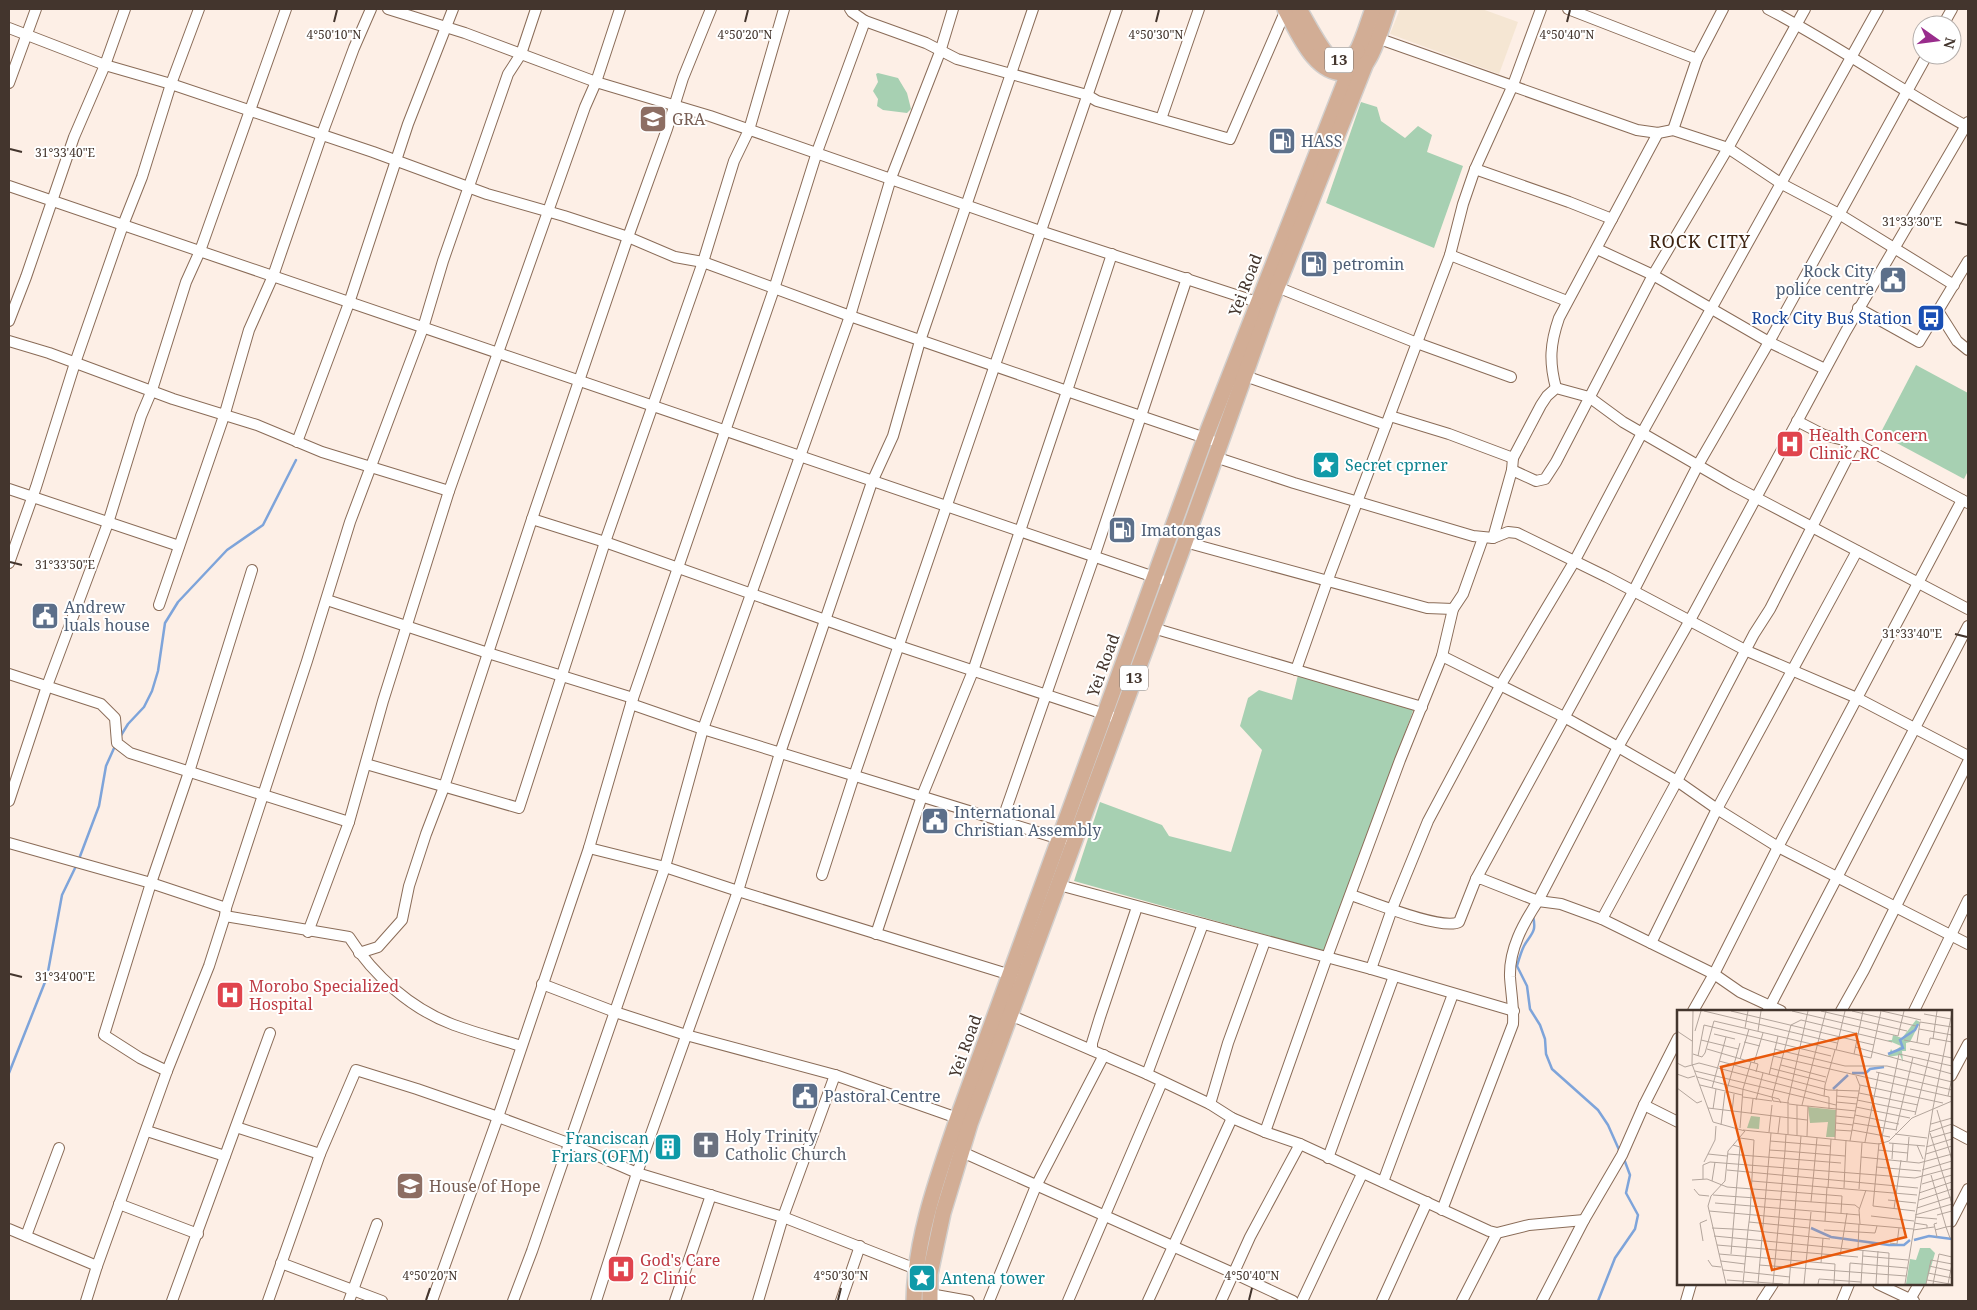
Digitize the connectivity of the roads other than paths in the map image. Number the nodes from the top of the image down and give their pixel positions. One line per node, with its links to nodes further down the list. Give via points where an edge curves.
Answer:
1 (36, 9): 30 (street)
2 (125, 9): 37 (street)
3 (199, 9): 43 (street)
4 (286, 9): 48 (street)
5 (371, 9): 54 (street)
6 (388, 9): 28 (street)
7 (453, 9): 28 (street)
8 (536, 9): 33 (street)
9 (620, 9): 41 (street)
10 (711, 9): 47 (street)
11 (784, 9): 51 (street)
12 (850, 9): 26 (street)
13 (953, 9): 32 (street)
14 (1033, 9): 39 (street)
15 (1117, 9): 46 (street)
16 (1199, 9): 49 (street)
17 (1373, 9): 34 (main road, 13)
18 (1388, 9): 31 (main road)
19 (1541, 9): 44 (street)
20 (1568, 9): 36 (street)
21 (1722, 9): 36 (street)
22 (1768, 9): 27 (street)
23 (1804, 9): 27 (street)
24 (1878, 9): 35 (street)
25 (1290, 10): 34 (main road, 13, via 1332,58 1341,61); 40 (main road, via 1311,53 1320,63 1338,73); 49 (street, via 1230,139)
26 (865, 21): 32 (street, via 920,41); 56 (street)
27 (1796, 23): 35 (street); 55 (street)
28 (445, 27): 33 (street); 57 (street)
29 (9, 28): 30 (street)
30 (26, 34): 37 (street); 42 (street)
31 (1377, 38): 34 (main road); 44 (street)
32 (940, 52): 39 (street); 59 (street)
33 (521, 54): 41 (street); 62 (street, via 508,74)
34 (1362, 57): 40 (main road, Yei Road); 82 (main road, Yei Road / 13)
35 (1850, 58): 45 (street); 60 (street)
36 (1697, 59): 52 (street)
37 (105, 65): 43 (street); 63 (street)
38 (1922, 65): 45 (street)
39 (1012, 73): 46 (street); 64 (street)
40 (1348, 73): 86 (main road, Yei Road)
41 (596, 82): 47 (street); 65 (street)
42 (9, 83)
43 (171, 84): 48 (street); 68 (street, via 142,177)
44 (1513, 85): 53 (street, via 1636,130); 58 (street)
45 (1908, 91): 50 (street); 66 (street)
46 (1087, 96): 49 (street); 69 (street)
47 (675, 105): 51 (street); 70 (street)
48 (250, 110): 54 (street); 73 (street)
49 (1161, 119)
50 (1968, 125): 71 (street)
51 (749, 130): 56 (street); 77 (street, via 734,161)
52 (1673, 130): 53 (street); 55 (street)
53 (1658, 133): 67 (street)
54 (322, 134): 57 (street); 79 (street)
55 (1728, 148): 60 (street); 78 (street)
56 (817, 152): 59 (street); 83 (street)
57 (397, 160): 62 (street); 85 (street)
58 (1475, 169): 67 (street); 75 (street)
59 (891, 178): 64 (street); 90 (street)
60 (1782, 184): 66 (street); 88 (street)
61 (9, 186): 63 (street)
62 (469, 188): 65 (street); 92 (street)
63 (51, 200): 68 (street); 91 (street)
64 (968, 204): 69 (street); 94 (street)
65 (549, 211): 70 (street); 98 (street)
66 (1839, 214): 71 (street); 95 (street)
67 (1612, 219): 72 (street)
68 (123, 225): 73 (street); 99 (street)
69 (1040, 230): 74 (street); 100 (street)
70 (628, 237): 77 (street, via 676,257); 104 (street)
71 (1894, 247): 81 (street); 87 (street)
72 (1597, 249): 78 (street); 84 (street)
73 (200, 251): 79 (street); 106 (street, via 186,282)
74 (1112, 254): 80 (street); 107 (street)
75 (1450, 255): 84 (street); 96 (street)
76 (1968, 261): 81 (street)
77 (702, 262): 83 (street); 109 (street)
78 (1653, 275): 88 (street); 108 (street)
79 (273, 276): 85 (street); 110 (street, via 249,330)
80 (1187, 278): 86 (street); 111 (street)
81 (1954, 285): 89 (street)
82 (1277, 287): 96 (street); 102 (main road, Yei Road / 13)
83 (774, 289): 90 (street); 114 (street)
84 (1567, 301): 105 (street, via 1551,349 1551,369)
85 (349, 302): 92 (street); 117 (street)
86 (1257, 302): 116 (main road, Yei Road)
87 (1858, 308): 89 (street, via 1919,342); 101 (street)
88 (1712, 309): 95 (street); 115 (street)
89 (1938, 311): 97 (street, via 1957,340)
90 (850, 316): 94 (street); 120 (street)
91 (9, 321)
92 (423, 328): 98 (street); 124 (street)
93 (9, 341): 99 (street)
94 (920, 341): 100 (street); 126 (street, via 893,436)
95 (1769, 342): 101 (street); 123 (street)
96 (1417, 343): 103 (street); 112 (street)
97 (1968, 350)
98 (498, 354): 104 (street); 128 (street)
99 (75, 363): 106 (street); 129 (street)
100 (994, 366): 107 (street); 133 (street)
101 (1825, 370): 113 (street)
102 (1245, 376): 112 (street); 118 (main road, Yei Road / 13)
103 (1512, 377)
104 (579, 381): 109 (street); 134 (street)
105 (1556, 388): 108 (street); 122 (street, via 1544,401)
106 (152, 390): 110 (street); 135 (street)
107 (1067, 391): 111 (street); 137 (street)
108 (1590, 397): 115 (street); 125 (street, via 1545,479 1536,481)
109 (652, 406): 114 (street); 139 (street)
110 (225, 414): 117 (street); 141 (street)
111 (1141, 417): 116 (street); 143 (street)
112 (1388, 421): 122 (street, via 1449,434); 131 (street)
113 (1797, 421): 119 (street, via 1824,435); 130 (street)
114 (724, 431): 120 (street); 146 (street)
115 (1642, 433): 123 (street); 144 (street)
116 (1205, 438): 118 (street); 148 (main road, Yei Road)
117 (298, 442): 124 (street)
118 (1220, 442): 121 (main road, Yei Road / 13)
119 (1855, 442): 132 (street); 136 (street)
120 (800, 457): 126 (street); 153 (street)
121 (1215, 457): 131 (street); 140 (main road, Yei Road / 13)
122 (1513, 458): 125 (street)
123 (1698, 465): 130 (street); 152 (street)
124 (371, 468): 128 (street); 154 (street, via 350,522)
125 (1512, 470): 138 (street)
126 (872, 482): 133 (street); 158 (street)
127 (9, 489): 129 (street)
128 (449, 491): 161 (street)
129 (32, 497): 135 (street); 145 (street)
130 (1755, 497): 136 (street); 159 (street)
131 (1358, 502): 138 (street); 150 (street)
132 (1965, 502): 151 (street)
133 (946, 507): 137 (street); 163 (street)
134 (532, 519): 139 (street); 165 (street)
135 (108, 523): 141 (street); 172 (street)
136 (1812, 528): 142 (street); 164 (street)
137 (1018, 532): 143 (street); 169 (street)
138 (1488, 538): 144 (street, via 1508,532 1517,533); 156 (street)
139 (605, 542): 146 (street); 171 (street)
140 (1185, 542): 149 (main road, Yei Road / 13); 150 (street)
141 (179, 546): 155 (street)
142 (1857, 551): 151 (street); 168 (street)
143 (1094, 558): 148 (street); 174 (street)
144 (1574, 562): 152 (street); 173 (street)
145 (9, 563)
146 (677, 568): 153 (street); 176 (street)
147 (252, 570): 188 (street)
148 (1154, 577): 149 (street); 178 (main road, Yei Road)
149 (1170, 582): 162 (main road, Yei Road / 13)
150 (1327, 582): 156 (street, via 1427,608); 167 (street)
151 (1918, 582): 157 (street); 175 (street)
152 (1633, 592): 159 (street); 179 (street)
153 (751, 595): 158 (street); 182 (street)
154 (327, 600): 161 (street); 192 (street)
155 (158, 605)
156 (1453, 609): 166 (street)
157 (1968, 609)
158 (826, 621): 163 (street); 184 (street)
159 (1690, 622): 164 (street); 183 (street)
160 (1968, 626): 181 (street)
161 (407, 627): 165 (street); 187 (street)
162 (1153, 628): 167 (street); 180 (main road, Yei Road / 13)
163 (898, 646): 169 (street); 189 (street)
164 (1747, 651): 168 (street); 190 (street)
165 (488, 653): 171 (street); 191 (street)
166 (1442, 656): 173 (street); 177 (street)
167 (1296, 670): 177 (street)
168 (1793, 670): 175 (street); 195 (street)
169 (973, 671): 174 (street); 193 (street)
170 (9, 674): 172 (street)
171 (562, 675): 176 (street); 191 (street, via 519,808)
172 (47, 686): 188 (street, via 101,704 115,718 117,743 130,752); 194 (street)
173 (1500, 686): 179 (street); 214 (street, via 1428,821)
174 (1046, 695): 178 (street); 196 (street)
175 (1857, 698): 181 (street); 201 (street)
176 (632, 701): 182 (street); 200 (street)
177 (1422, 707): 209 (street)
178 (1104, 714): 180 (street); 198 (main road, Yei Road)
179 (1564, 717): 183 (street); 205 (street)
180 (1120, 719): 198 (main road, Yei Road / 13)
181 (1916, 728): 185 (street); 204 (street)
182 (703, 729): 184 (street); 202 (street)
183 (1618, 747): 190 (street); 211 (street)
184 (780, 753): 189 (street); 208 (street)
185 (1968, 756)
186 (1968, 762): 213 (street)
187 (366, 764): 191 (street); 197 (street)
188 (189, 772): 192 (street); 206 (street)
189 (854, 776): 193 (street); 203 (street)
190 (1677, 781): 195 (street); 216 (street)
191 (444, 787): 224 (street, via 409,886 402,920 378,947)
192 (262, 796): 197 (street); 215 (street)
193 (922, 796): 196 (street); 219 (street)
194 (9, 801)
195 (1716, 809): 201 (street); 222 (street)
196 (1002, 821): 198 (street)
197 (349, 822): 218 (street)
198 (1066, 841): 207 (main road, Yei Road / 13); 229 (main road, Yei Road)
199 (9, 843): 206 (street)
200 (589, 848): 202 (street); 230 (street)
201 (1778, 848): 204 (street); 227 (street)
202 (665, 866): 208 (street); 237 (street)
203 (822, 875)
204 (1838, 877): 213 (street); 232 (street)
205 (1476, 879): 211 (street); 214 (street, via 1455,925 1427,921)
206 (151, 883): 215 (street); 246 (street, via 104,1035)
207 (1059, 885): 212 (street); 229 (main road, Yei Road / 13)
208 (738, 892): 219 (street); 240 (street)
209 (1351, 896): 214 (street); 225 (street)
210 (1968, 900): 220 (street)
211 (1538, 901): 216 (street, via 1561,904); 236 (street, via 1511,956)
212 (1137, 907): 217 (street); 244 (street)
213 (1894, 907): 220 (street); 234 (street)
214 (1392, 909): 226 (street)
215 (226, 912): 218 (street); 246 (street, via 209,966)
216 (1602, 918): 222 (street)
217 (1203, 924): 221 (street); 247 (street)
218 (308, 932): 224 (street, via 350,937)
219 (876, 934): 229 (street)
220 (1950, 934): 223 (street); 235 (street)
221 (1266, 941): 225 (street); 251 (street, via 1228,1043)
222 (1651, 943): 227 (street)
223 (1968, 944)
224 (359, 953): 243 (street, via 409,1001 453,1024)
225 (1327, 957): 226 (street); 260 (street)
226 (1371, 969): 228 (street)
227 (1714, 974): 232 (street); 233 (street)
228 (1394, 976): 231 (street); 268 (street)
229 (1017, 977): 238 (main road, Yei Road / 13); 255 (main road, Yei Road)
230 (542, 984): 237 (street); 243 (street)
231 (1453, 994): 236 (street); 271 (street)
232 (1769, 1008)
233 (1695, 1010)
234 (1842, 1010)
235 (1914, 1010)
236 (1514, 1011): 277 (street, via 1506,1044)
237 (615, 1012): 240 (street); 262 (street)
238 (1010, 1015): 244 (street); 255 (main road, Yei Road / 13)
239 (270, 1033): 257 (street)
240 (686, 1036): 249 (street); 269 (street)
241 (1677, 1040): 252 (street)
242 (1968, 1044): 248 (street)
243 (521, 1046): 253 (street)
244 (1092, 1050): 245 (street)
245 (1104, 1055): 247 (street); 272 (street)
246 (167, 1071): 259 (street)
247 (1146, 1074): 250 (street)
248 (1952, 1074)
249 (835, 1075): 255 (street); 279 (street)
250 (1162, 1082): 251 (street); 278 (street)
251 (1210, 1104): 254 (street)
252 (1644, 1105): 256 (street); 280 (street, via 1622,1155)
253 (498, 1117): 262 (street); 266 (street, via 356,1070); 307 (street)
254 (1232, 1118): 260 (street); 288 (street)
255 (964, 1120): 265 (main road, Yei Road / 13); 291 (main road, Yei Road, via 934,1189)
256 (1677, 1122)
257 (236, 1127): 266 (street); 267 (street)
258 (1952, 1130): 261 (street)
259 (147, 1131): 267 (street); 276 (street)
260 (1265, 1132): 263 (street)
261 (1968, 1138)
262 (568, 1143): 269 (street); 308 (street)
263 (1300, 1144): 268 (street); 292 (street)
264 (59, 1148): 286 (street)
265 (962, 1152): 272 (street); 293 (main road, Yei Road / 13, via 943,1213)
266 (320, 1154): 289 (street)
267 (225, 1156): 284 (street)
268 (1328, 1158): 270 (street)
269 (637, 1172): 274 (street); 309 (street)
270 (1362, 1174): 271 (street); 320 (street)
271 (1384, 1182): 275 (street)
272 (1036, 1186): 278 (street); 315 (street)
273 (1968, 1189): 281 (street)
274 (711, 1194): 279 (street); 310 (street)
275 (1427, 1202): 277 (street); 321 (street)
276 (119, 1204): 284 (street); 290 (street)
277 (1442, 1210): 285 (street)
278 (1104, 1216): 288 (street); 316 (street)
279 (783, 1217): 287 (street); 311 (street)
280 (1584, 1220): 285 (street, via 1529,1225); 323 (street)
281 (1952, 1220)
282 (377, 1224): 299 (street)
283 (9, 1229): 286 (street)
284 (198, 1234): 301 (street)
285 (1497, 1234): 322 (street)
286 (26, 1236): 290 (street)
287 (860, 1246): 291 (street); 312 (street)
288 (1173, 1246): 292 (street); 317 (street)
289 (281, 1263): 299 (street); 304 (street)
290 (97, 1266): 302 (street)
291 (916, 1269): 293 (street); 313 (main road, Yei Road)
292 (1233, 1273): 318 (street); 319 (street)
293 (930, 1274): 300 (main road, Yei Road / 13)
294 (1690, 1285): 324 (street)
295 (1772, 1285): 325 (street)
296 (1849, 1285): 326 (street)
297 (1880, 1285): 327 (street)
298 (1918, 1285): 327 (street)
299 (353, 1290): 305 (street); 306 (street)
300 (930, 1298): 314 (street)
301 (173, 1299): 303 (street)
302 (86, 1301)
303 (184, 1301)
304 (268, 1301)
305 (349, 1301)
306 (382, 1301)
307 (432, 1301)
308 (513, 1301)
309 (596, 1301)
310 (675, 1301)
311 (758, 1301)
312 (841, 1301)
313 (914, 1301)
314 (969, 1301)
315 (989, 1301)
316 (1068, 1301)
317 (1148, 1301)
318 (1221, 1301)
319 (1293, 1301)
320 (1302, 1301)
321 (1382, 1301)
322 (1462, 1301)
323 (1542, 1301)
324 (1686, 1301)
325 (1762, 1301)
326 (1842, 1301)
327 (1911, 1301)

